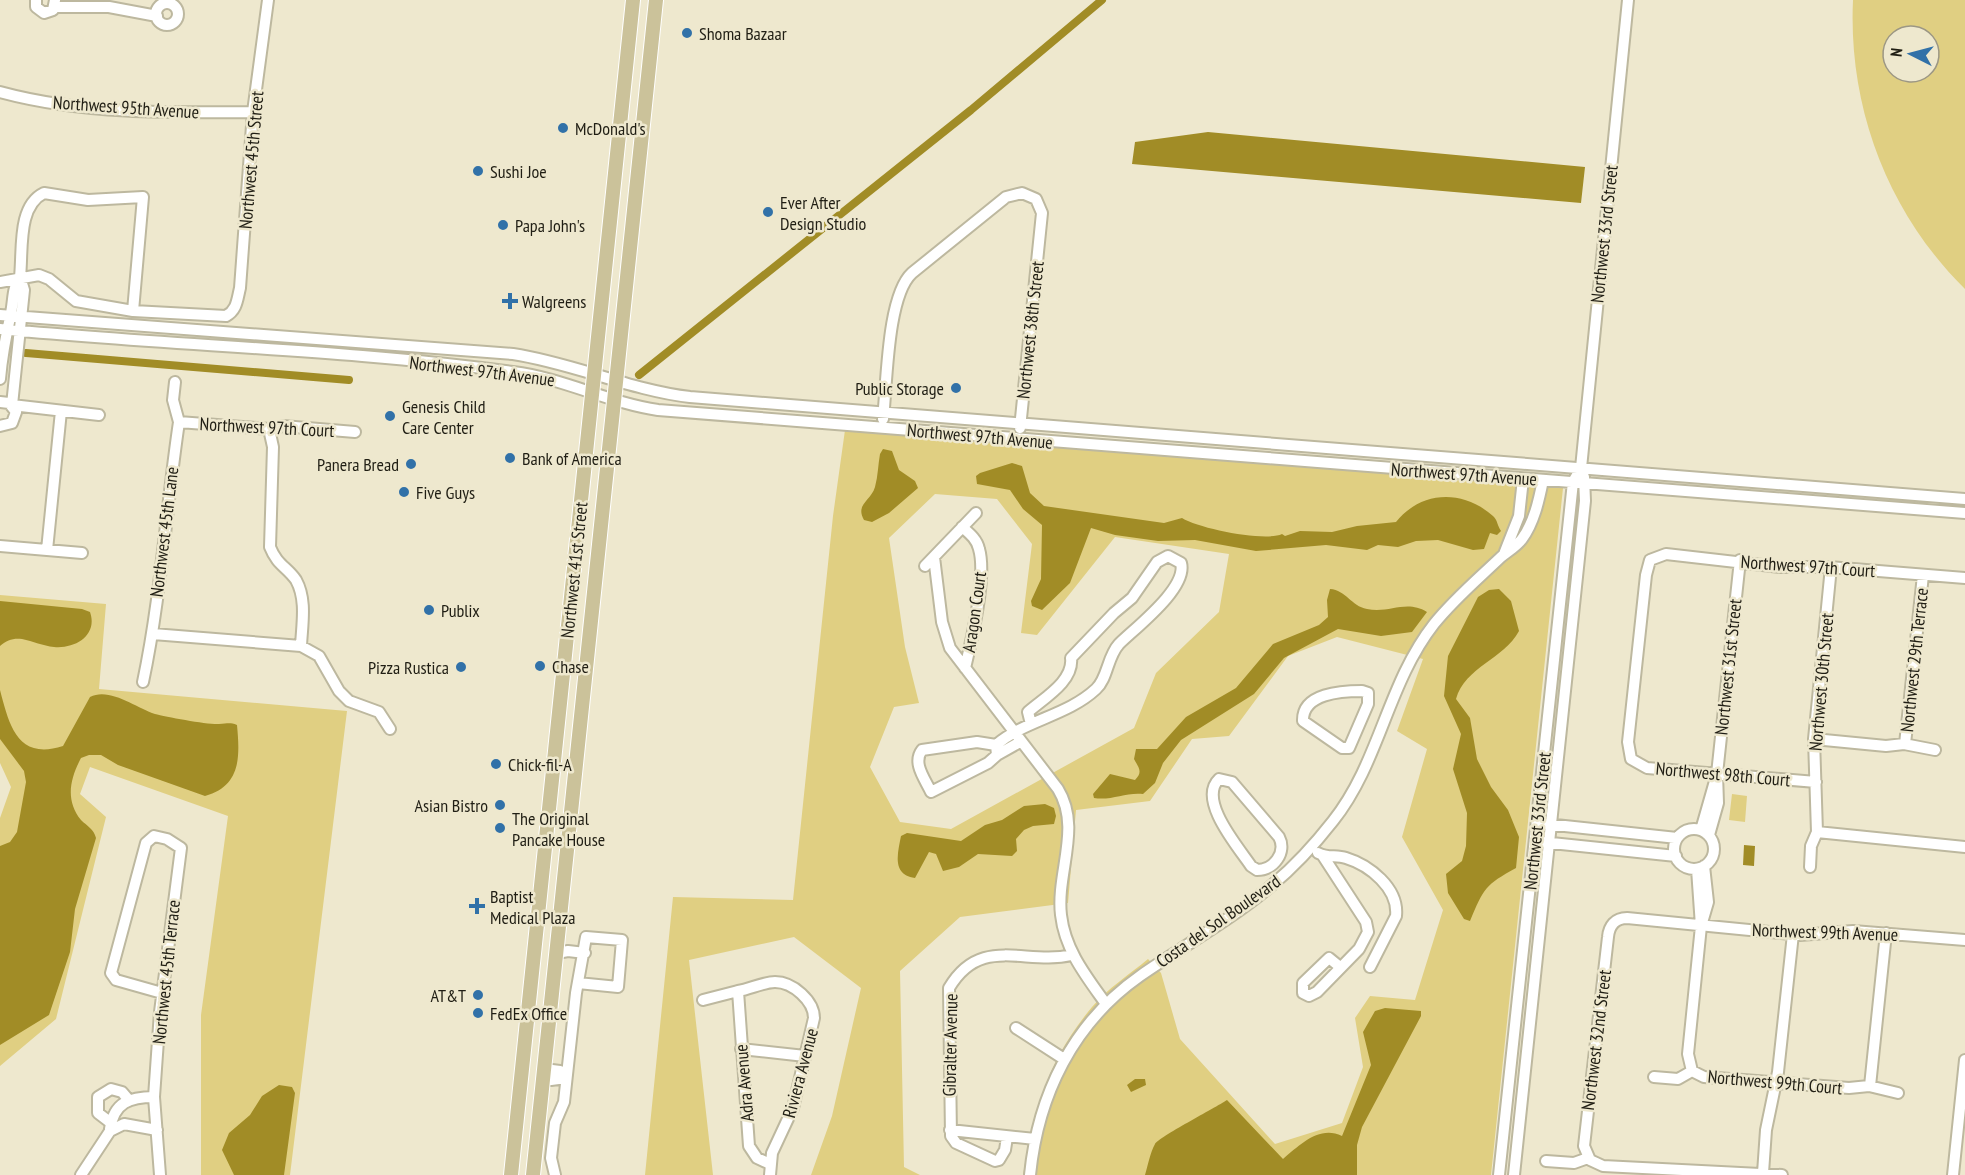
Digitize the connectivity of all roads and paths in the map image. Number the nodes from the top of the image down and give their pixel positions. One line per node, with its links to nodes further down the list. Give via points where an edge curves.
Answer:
1 (36, 0): 6 (street, via 40,12 47,13)
2 (268, 0): 14 (street, Northwest 45th Street)
3 (633, 0): 9 (main road, Northwest 41st Street)
4 (656, 0): 10 (main road, Northwest 41st Street)
5 (1628, 0): 46 (street, Northwest 33rd Street)
6 (55, 3): 7 (street)
7 (110, 3): 8 (street)
8 (157, 16)
9 (631, 20): 10 (main road, via 641,39); 13 (main road, Northwest 41st Street)
10 (651, 46): 11 (main road, Northwest 41st Street)
11 (648, 78): 13 (main road, via 634,92); 15 (main road, Northwest 41st Street)
12 (0, 92): 14 (street, Northwest 95th Avenue, via 76,106)
13 (623, 95): 15 (main road, via 633,104); 16 (main road, Northwest 41st Street)
14 (253, 112): 20 (street, Northwest 45th Street, via 236,308 226,316)
15 (643, 126): 17 (main road, Northwest 41st Street)
16 (618, 151): 17 (main road); 24 (main road, Northwest 41st Street)
17 (640, 154): 26 (main road, Northwest 41st Street)
18 (20, 277): 19 (street); 20 (street, via 39,275 76,301); 20 (street, via 26,210 44,193 88,200 143,197); 21 (street, via 24,290)
19 (0, 282)
20 (133, 311)
21 (10, 316): 22 (street); 23 (street); 24 (street, Northwest 97th Avenue, via 499,352 542,359)
22 (3, 330): 23 (street, Northwest 97th Avenue); 25 (street)
23 (18, 331): 28 (street, Northwest 97th Avenue, via 492,369 542,376); 31 (street)
24 (595, 375): 26 (street, Northwest 97th Avenue); 28 (main road, Northwest 41st Street)
25 (0, 379)
26 (616, 381): 29 (main road, Northwest 41st Street); 33 (street, Northwest 97th Avenue, via 690,398)
27 (175, 382): 35 (street, Northwest 45th Lane, via 173,400)
28 (593, 391): 29 (street, Northwest 97th Avenue); 137 (main road, Northwest 41st Street)
29 (615, 398): 38 (street, Northwest 97th Avenue, via 658,410); 103 (main road, Northwest 41st Street)
30 (0, 402): 31 (street)
31 (12, 405): 32 (street); 37 (street, via 16,412 14,420)
32 (61, 411): 34 (street); 56 (street)
33 (884, 413): 36 (street, Northwest 97th Avenue); 36 (street, Northwest 38th Street, via 895,306 905,280 1011,194 1026,193 1036,199 1041,221); 38 (street)
34 (99, 415)
35 (179, 422): 39 (street, Northwest 97th Court); 65 (street, Northwest 45th Lane)
36 (1020, 423): 41 (street, Northwest 97th Avenue); 42 (street, Northwest 38th Street)
37 (0, 426)
38 (882, 428): 42 (street, Northwest 97th Avenue)
39 (269, 429): 40 (street, Northwest 97th Court, via 283,426); 66 (street, via 273,447 270,547 276,562 295,579 303,599)
40 (355, 432)
41 (1144, 433): 43 (street); 44 (street, Northwest 97th Avenue)
42 (1019, 439): 43 (street, Northwest 97th Avenue)
43 (1142, 448): 45 (street, Northwest 97th Avenue)
44 (1368, 451): 45 (street); 46 (street, Northwest 97th Avenue)
45 (1366, 466): 47 (street, Northwest 97th Avenue)
46 (1581, 468): 49 (street, Northwest 33rd Street); 50 (street, Northwest 33rd Street); 51 (street, Northwest 97th Avenue)
47 (1523, 479): 48 (street, Northwest 97th Avenue); 58 (street, Costa del Sol Boulevard, via 1519,516)
48 (1543, 480): 49 (street, Northwest 97th Avenue); 58 (street, Costa del Sol Boulevard, via 1527,531)
49 (1573, 482): 50 (street, Northwest 97th Avenue); 82 (street, Northwest 33rd Street)
50 (1586, 483): 53 (street, Northwest 97th Avenue); 83 (street, Northwest 33rd Street)
51 (1965, 499)
52 (976, 513): 54 (street)
53 (1965, 513)
54 (962, 527): 59 (street); 67 (street, Aragon Court, via 977,543 981,562)
55 (0, 546): 56 (street)
56 (47, 550): 57 (street)
57 (82, 554)
58 (1504, 555): 71 (street, Costa del Sol Boulevard, via 1433,626 1403,672)
59 (933, 557): 61 (street); 67 (street, via 944,629 955,656)
60 (1740, 560): 62 (street, Northwest 97th Court, via 1780,567); 79 (street, Northwest 97th Court, via 1666,554 1653,558 1646,571 1628,742); 80 (street, Northwest 31st Street)
61 (925, 566)
62 (1831, 567): 63 (street, Northwest 97th Court); 74 (street, Northwest 30th Street)
63 (1923, 575): 64 (street, Northwest 97th Court); 76 (street, Northwest 29th Terrace)
64 (1965, 578)
65 (153, 634): 66 (street); 68 (street, Northwest 45th Lane)
66 (301, 646): 72 (street, via 319,656 349,701 379,712)
67 (965, 668): 73 (street)
68 (143, 682)
69 (1361, 721): 69 (street, via 1368,699 1368,693 1362,691 1318,698 1308,705 1303,716 1307,725 1344,749 1353,742); 71 (street)
70 (1031, 724): 70 (street, via 1096,689 1117,646 1166,598 1182,570 1181,563 1168,556 1157,562 1132,598 1071,658 1067,677 1028,712); 73 (street)
71 (1381, 728): 90 (street, Costa del Sol Boulevard, via 1344,807)
72 (390, 729)
73 (1012, 731): 75 (street); 77 (street)
74 (1814, 739): 76 (street, via 1886,746); 81 (street, Northwest 30th Street)
75 (1020, 742): 77 (street); 104 (street, via 1058,789 1068,814 1060,907)
76 (1905, 744): 78 (street)
77 (996, 750): 77 (street, via 988,763 931,792 917,758 926,748 976,742)
78 (1935, 750)
79 (1633, 761): 80 (street, Northwest 98th Court, via 1647,768)
80 (1717, 774): 81 (street, Northwest 98th Court); 84 (street, Northwest 31st Street, via 1711,787)
81 (1816, 782): 85 (street, Northwest 30th Street)
82 (1536, 823): 83 (street); 87 (street, Northwest 33rd Street)
83 (1551, 825): 86 (street); 88 (street, Northwest 33rd Street)
84 (1705, 832): 86 (street, via 1689,830); 95 (street, via 1714,850 1710,861)
85 (1817, 832): 89 (street); 94 (street, Northwest 30th Street)
86 (1677, 838): 92 (street)
87 (1534, 841): 88 (street); 141 (street, Northwest 33rd Street)
88 (1549, 843): 92 (street); 142 (street, Northwest 33rd Street)
89 (1965, 847)
90 (1310, 849): 91 (street); 96 (street, Costa del Sol Boulevard)
91 (1323, 856): 102 (street, via 1367,925 1368,934); 102 (street, via 1349,859 1377,874 1388,889 1396,912 1372,962)
92 (1676, 856): 95 (street, via 1684,866)
93 (1273, 863): 93 (street, via 1282,851 1280,837 1232,782 1219,779 1213,790 1221,821 1254,869 1263,870); 96 (street)
94 (1810, 867)
95 (1701, 868): 98 (street)
96 (1284, 875): 111 (street, Costa del Sol Boulevard, via 1138,977)
97 (1614, 922): 98 (street, Northwest 99th Avenue, via 1627,918); 131 (street, Northwest 32nd Street, via 1608,937 1591,1077 1584,1146)
98 (1701, 926): 100 (street, Northwest 99th Avenue); 117 (street, via 1688,1054)
99 (1886, 933): 100 (street, Northwest 99th Avenue); 101 (street, Northwest 99th Avenue); 122 (street)
100 (1793, 934): 121 (street)
101 (1965, 940)
102 (1359, 949): 106 (street)
103 (557, 953): 105 (street); 118 (main road, Northwest 41st Street)
104 (1072, 954): 111 (street); 128 (street, Gibralter Avenue, via 1052,959 1017,954 987,956 972,963 950,985)
105 (584, 956): 107 (street); 107 (street, via 586,937 622,940 618,987)
106 (1340, 967)
107 (578, 983): 120 (street)
108 (738, 992): 110 (street); 113 (street, Adra Avenue); 114 (street, Riviera Avenue, via 781,983 803,996 814,1013)
109 (162, 993): 109 (street, Northwest 45th Terrace, via 181,848 154,836 149,839 111,973 113,978); 124 (street, Northwest 45th Terrace)
110 (703, 1000)
111 (1106, 1004): 115 (street, Costa del Sol Boulevard)
112 (1016, 1028): 115 (street)
113 (741, 1049): 114 (street); 133 (street, Adra Avenue, via 750,1149)
114 (805, 1056): 133 (street, Riviera Avenue, via 793,1108 772,1153)
115 (1064, 1059): 130 (street, Costa del Sol Boulevard, via 1045,1101)
116 (1965, 1060): 144 (street)
117 (1692, 1071): 119 (street, Northwest 99th Court, via 1678,1079); 121 (street, Northwest 99th Court, via 1701,1076)
118 (544, 1074): 120 (street, via 560,1071); 138 (main road, Northwest 41st Street)
119 (1654, 1077)
120 (566, 1078): 139 (street, via 551,1158)
121 (1777, 1082): 122 (street, Northwest 99th Court); 135 (street, via 1766,1130)
122 (1870, 1086): 123 (street, Northwest 99th Court)
123 (1898, 1093)
124 (154, 1097): 125 (street); 127 (street, Northwest 45th Terrace)
125 (128, 1099): 126 (street, via 118,1108); 126 (street, via 111,1089 98,1097 99,1113)
126 (111, 1127): 127 (street, via 124,1124); 134 (street)
127 (157, 1130): 136 (street, Northwest 45th Terrace)
128 (950, 1130): 129 (street); 129 (street, via 956,1143 995,1161 1002,1156)
129 (1007, 1137): 130 (street)
130 (1035, 1139): 140 (street, Costa del Sol Boulevard)
131 (1588, 1158): 132 (street, via 1574,1163); 135 (street, via 1603,1166)
132 (1546, 1161)
133 (770, 1170)
134 (87, 1172)
135 (1763, 1173): 143 (street)
136 (160, 1174)
137 (511, 1175)
138 (533, 1175)
139 (555, 1175)
140 (1030, 1175)
141 (1499, 1175)
142 (1514, 1175)
143 (1782, 1175)
144 (1953, 1175)

